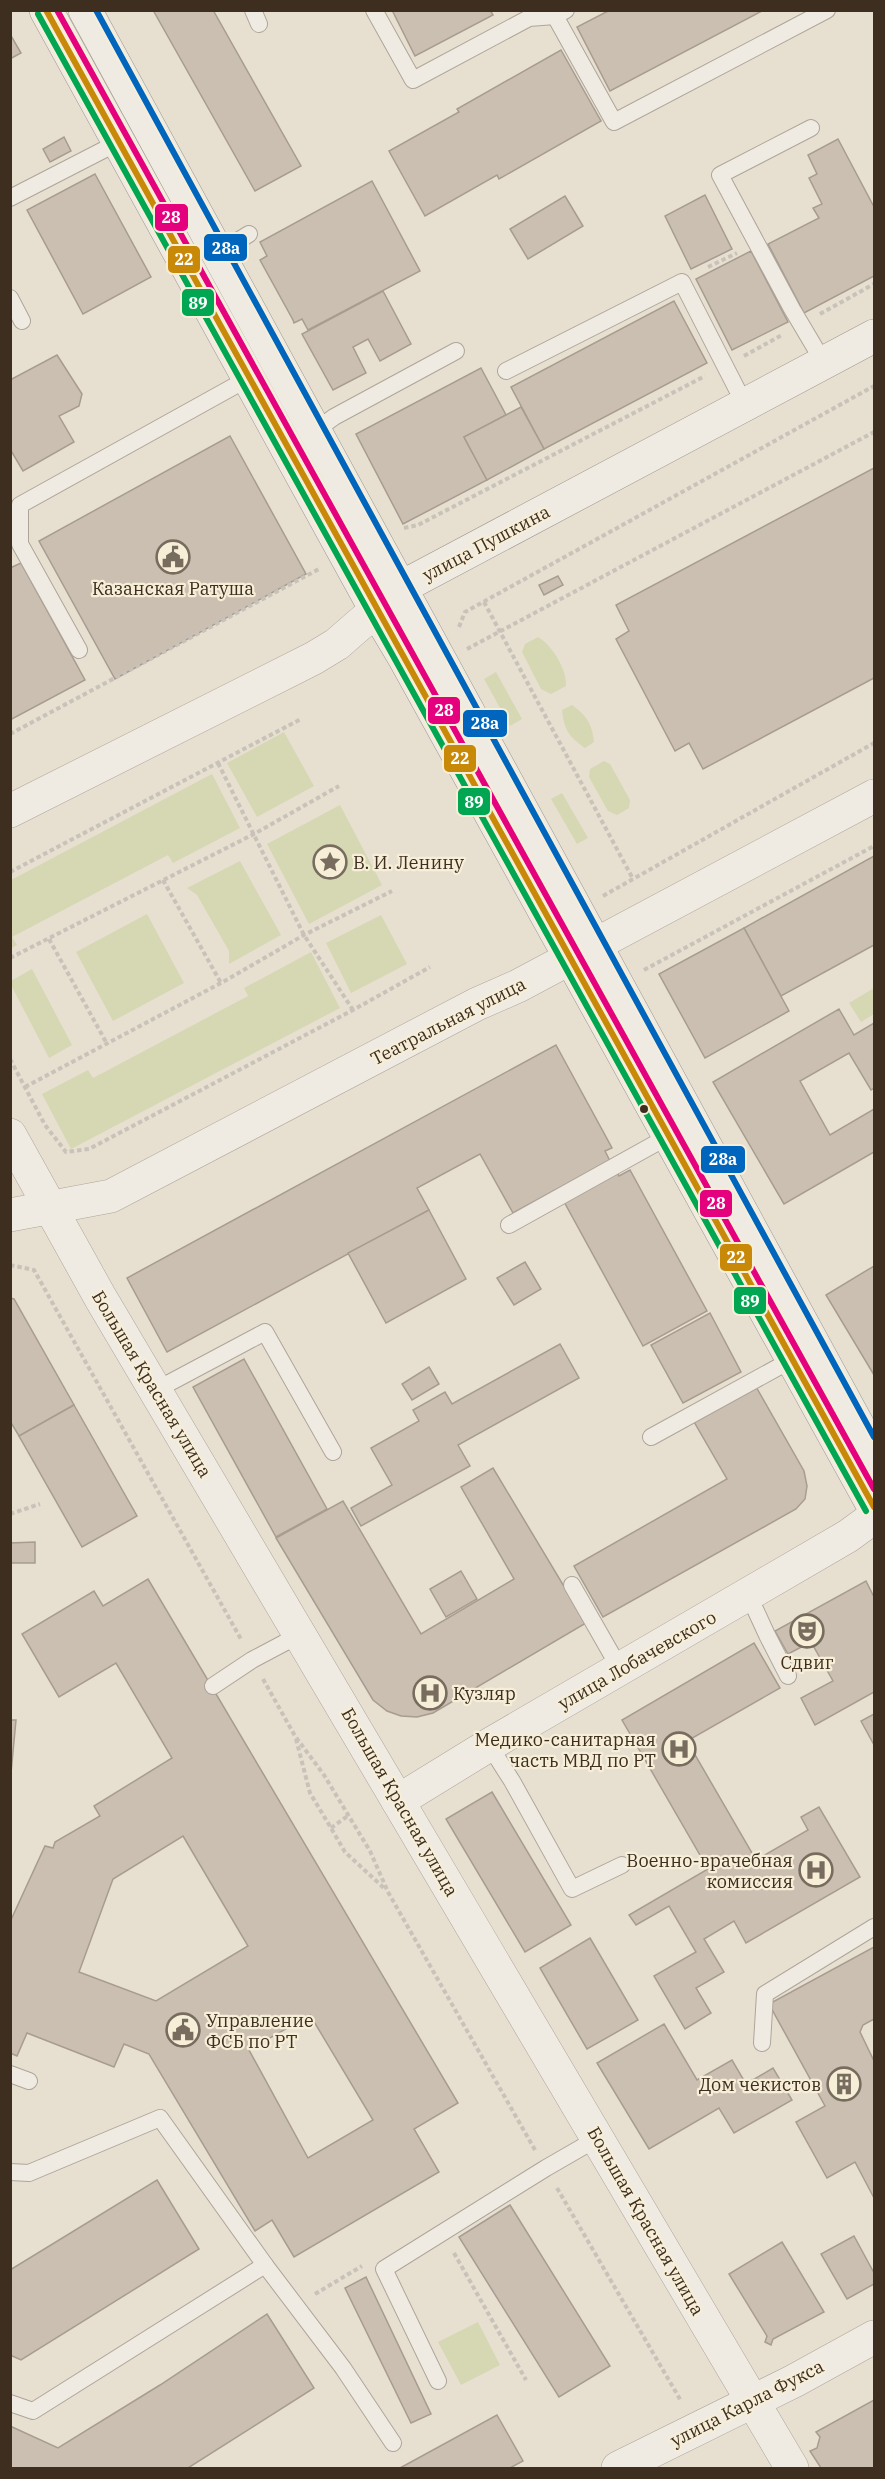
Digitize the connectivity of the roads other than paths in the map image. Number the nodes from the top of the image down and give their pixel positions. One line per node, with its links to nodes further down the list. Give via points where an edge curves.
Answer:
1 (46, 10): 8 (main road)
2 (85, 10): 11 (main road)
3 (375, 10): 6 (lane, via 413,80)
4 (827, 10): 5 (lane, via 614,122)
5 (561, 13): 6 (lane)
6 (527, 14)
7 (812, 128): 16 (lane, via 720,175)
8 (119, 142): 9 (lane); 18 (main road)
9 (10, 198)
10 (249, 234): 11 (lane)
11 (218, 253): 20 (main road)
12 (10, 298): 13 (lane)
13 (22, 321)
14 (874, 336): 16 (main road, улица Пушкина)
15 (456, 351): 20 (lane)
16 (824, 363): 19 (main road, улица Пушкина)
17 (506, 371): 19 (lane, via 682,282)
18 (249, 378): 22 (main road); 23 (lane, via 21,505 20,544)
19 (745, 405): 21 (main road, улица Пушкина)
20 (315, 431): 21 (main road)
21 (402, 587): 22 (main road, улица Пушкина); 26 (main road)
22 (376, 610): 25 (main road, улица Пушкина, via 337,644 314,658); 26 (main road, via 527,879)
23 (79, 650)
24 (874, 796): 26 (main road, Театральная улица)
25 (10, 811)
26 (582, 951): 28 (main road); 29 (main road, Театральная улица, via 111,1196); 36 (main road)
27 (10, 1135): 29 (main road, Большая Красная улица)
28 (669, 1136): 31 (lane); 32 (main road)
29 (50, 1208): 30 (main road, Театральная улица); 33 (main road, Большая Красная улица)
30 (10, 1215)
31 (509, 1224)
32 (793, 1359): 34 (lane); 37 (main road)
33 (156, 1390): 35 (lane, via 265,1332); 41 (main road, Большая Красная улица)
34 (651, 1437)
35 (333, 1452)
36 (874, 1455)
37 (874, 1507)
38 (874, 1517): 40 (main road, улица Лобачевского)
39 (572, 1586): 42 (lane)
40 (749, 1596): 42 (main road, улица Лобачевского); 43 (lane)
41 (301, 1634): 44 (lane); 46 (main road, Большая Красная улица)
42 (620, 1669): 45 (main road, улица Лобачевского)
43 (789, 1676)
44 (213, 1686)
45 (489, 1745): 46 (main road, улица Лобачевского); 47 (lane, via 572,1889)
46 (398, 1801): 52 (main road, Большая Красная улица)
47 (622, 1865)
48 (874, 1927): 49 (lane, via 765,1994)
49 (762, 2043)
50 (10, 2074): 51 (lane)
51 (30, 2081)
52 (598, 2138): 56 (lane, via 384,2269); 57 (main road, Большая Красная улица)
53 (10, 2172): 54 (lane, via 29,2173 160,2118)
54 (265, 2265): 58 (lane, via 33,2411); 59 (lane, via 343,2368)
55 (874, 2337): 57 (main road, улица Карла Фукса)
56 (438, 2381)
57 (753, 2402): 60 (main road, улица Карла Фукса); 61 (main road, Большая Красная улица)
58 (10, 2403)
59 (393, 2443)
60 (618, 2469)
61 (792, 2469)

